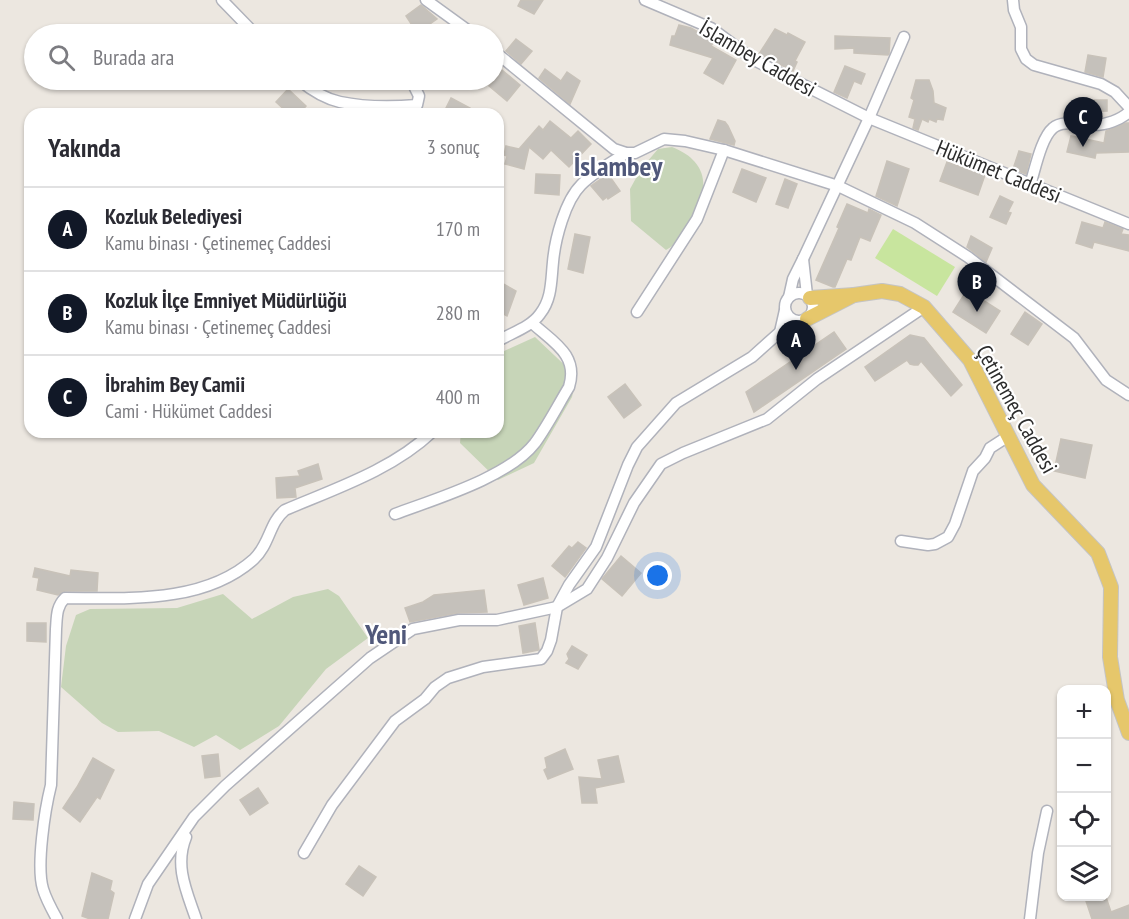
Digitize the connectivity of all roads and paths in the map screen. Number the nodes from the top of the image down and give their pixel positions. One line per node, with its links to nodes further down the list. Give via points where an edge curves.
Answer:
1 (222, 0): 5 (street)
2 (426, 0): 6 (street)
3 (645, 0): 12 (street, İslambey Caddesi, via 711,28 754,60)
4 (1013, 0): 11 (street, via 1026,59 1101,84 1115,92)
5 (245, 24)
6 (459, 24)
7 (904, 37): 12 (street)
8 (504, 59): 14 (street, via 614,149)
9 (312, 90): 10 (street, via 339,102 397,106 417,105)
10 (416, 90)
11 (1128, 114): 15 (street, via 1095,126 1064,124 1053,128 1043,144)
12 (869, 118): 15 (street, Hükümet Caddesi); 16 (street)
13 (723, 150): 14 (street, via 670,138); 16 (street); 25 (street, via 697,219)
14 (626, 153): 27 (street, via 582,184 570,201 555,245 551,292 545,308)
15 (1030, 185): 18 (street, Hükümet Caddesi)
16 (838, 186): 19 (street); 30 (street, via 915,223 968,257 1074,338 1106,380)
17 (1129, 210): 18 (street)
18 (1125, 222)
19 (803, 260): 21 (street); 22 (street)
20 (854, 295): 22 (main road, Çetinemeç Caddesi); 23 (main road, Çetinemeç Caddesi, via 882,291 900,294); 26 (main road, Çetinemeç Caddesi)
21 (789, 297): 22 (street, via 798,293); 24 (street)
22 (808, 297): 26 (street, via 813,311)
23 (924, 307): 31 (main road, Çetinemeç Caddesi, via 970,360); 35 (street, via 817,379 767,419 661,464 634,503 587,589)
24 (785, 310): 26 (street, via 794,320); 28 (street)
25 (637, 312)
26 (805, 320): 28 (street)
27 (532, 323): 29 (street); 33 (street, via 561,349 572,367 569,387 534,443 523,455 479,482)
28 (780, 332): 35 (street, via 752,357 676,403 637,447 596,547)
29 (504, 338)
30 (1129, 395)
31 (1007, 437): 34 (street, via 990,448 973,471 948,537 928,545); 36 (main road, Çetinemeç Caddesi, via 1032,485 1098,553 1111,587 1110,657 1117,700)
32 (426, 438): 40 (street, via 376,470 285,510 257,557 222,579 163,597 65,598 61,603 56,629 51,776 44,810 41,878)
33 (395, 514)
34 (901, 541)
35 (557, 607): 38 (street, via 497,620 459,620 412,629 370,658); 39 (street, via 551,640 541,658 483,667 448,678 395,721 332,805)
36 (1129, 734)
37 (1047, 811): 43 (street)
38 (194, 817): 41 (street, via 148,884); 42 (street, via 180,863)
39 (304, 853)
40 (57, 919)
41 (135, 919)
42 (196, 919)
43 (1030, 919)

